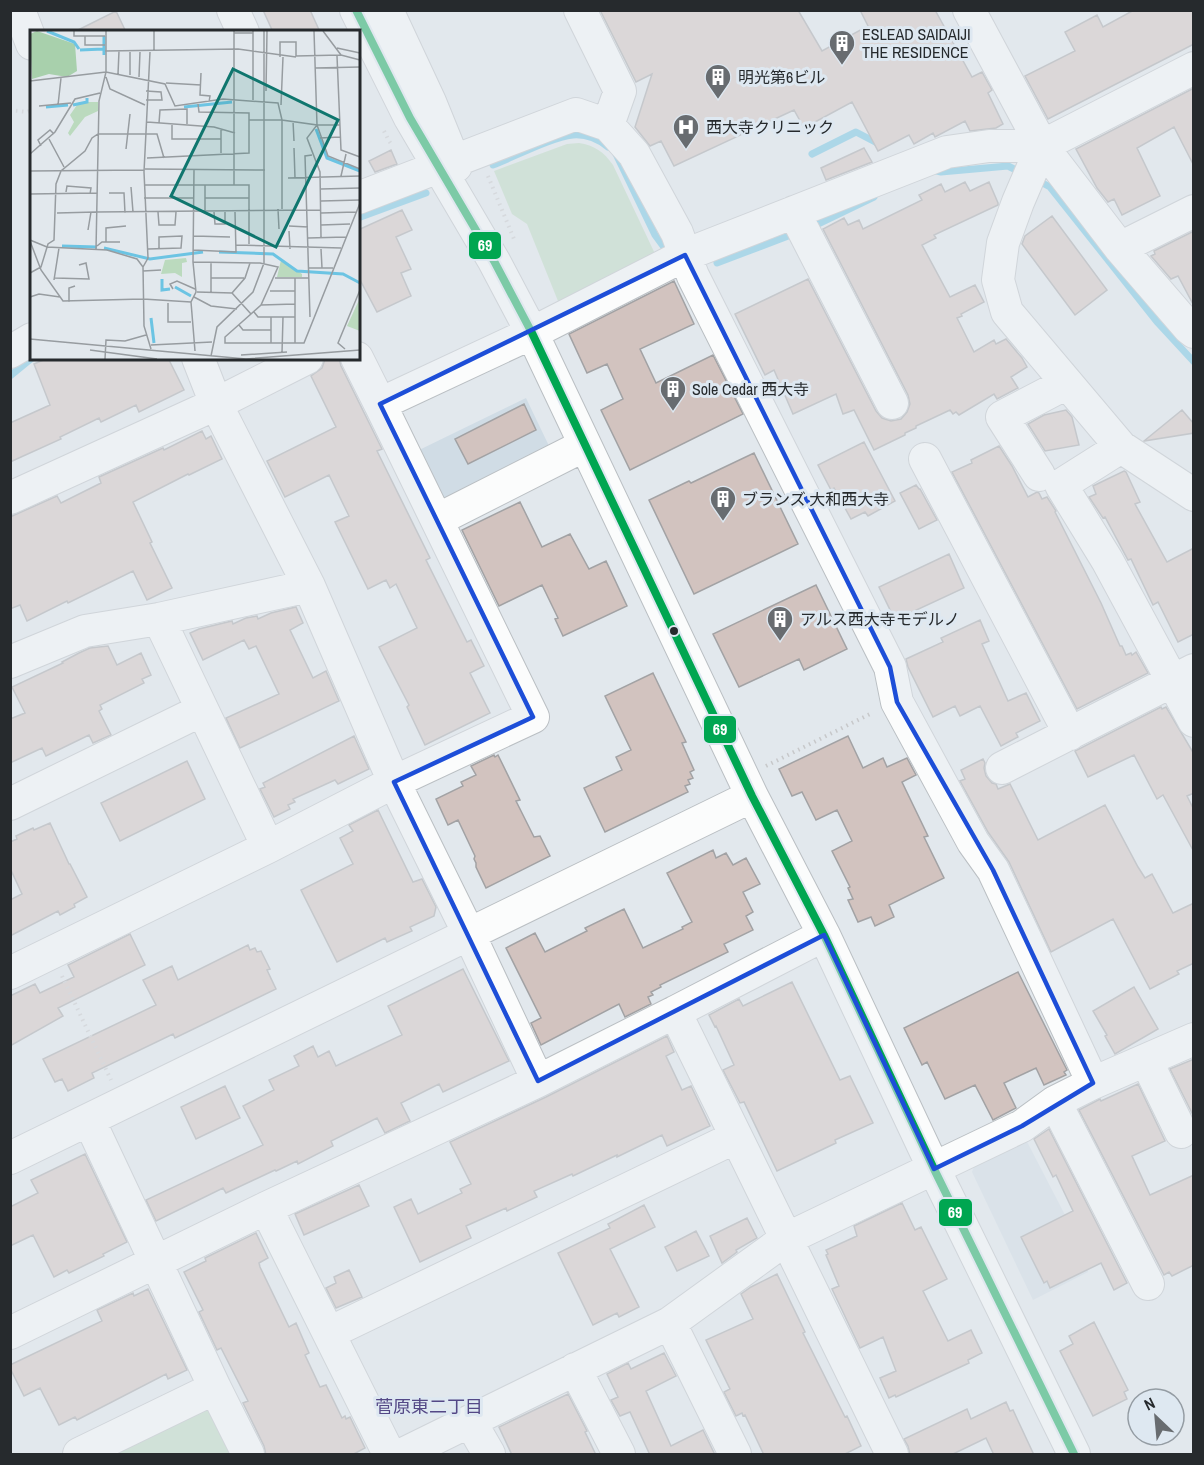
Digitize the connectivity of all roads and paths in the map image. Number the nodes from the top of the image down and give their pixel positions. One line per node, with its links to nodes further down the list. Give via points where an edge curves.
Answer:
1 (19, 10): 8 (street)
2 (233, 10): 7 (street)
3 (356, 10): 14 (street, via 410,118)
4 (387, 10): 14 (street, via 430,102)
5 (580, 10): 12 (street, via 620,92)
6 (969, 10): 13 (street)
7 (242, 30)
8 (30, 39)
9 (1194, 68): 13 (street)
10 (10, 110): 11 (path)
11 (30, 111)
12 (608, 125): 14 (street, via 576,114); 19 (street, via 634,154)
13 (1042, 146): 17 (street, via 947,152); 18 (street); 27 (street, via 1003,243 998,280 1007,312)
14 (446, 164): 15 (street); 21 (street)
15 (360, 197)
16 (1194, 211): 18 (street)
17 (794, 212): 19 (street); 30 (street)
18 (1120, 249): 20 (street)
19 (685, 255): 21 (street); 42 (street, via 890,667)
20 (1194, 332)
21 (532, 333): 29 (street); 31 (street)
22 (30, 340): 23 (street)
23 (10, 352)
24 (199, 360): 28 (street)
25 (303, 360): 28 (street)
26 (358, 360): 29 (street)
27 (1067, 383): 32 (street); 34 (street, via 1002,417)
28 (216, 404): 36 (street); 38 (street)
29 (380, 404): 37 (street)
30 (892, 404)
31 (585, 445): 37 (street); 48 (street)
32 (1121, 447): 35 (street); 41 (street, via 1061,485)
33 (925, 459): 45 (street)
34 (1039, 475)
35 (1194, 495)
36 (10, 498)
37 (437, 520): 47 (street, via 533,717)
38 (309, 586): 39 (street); 47 (street)
39 (159, 619): 40 (street, via 85,631); 43 (street)
40 (10, 662)
41 (1183, 676): 44 (street); 45 (street)
42 (897, 702): 48 (path); 59 (street, via 973,842 993,870)
43 (202, 710): 49 (street); 50 (street)
44 (1194, 721)
45 (1070, 734): 46 (street)
46 (1002, 768)
47 (394, 782): 50 (street); 51 (street)
48 (758, 782): 51 (street); 52 (street)
49 (10, 804)
50 (268, 847): 53 (street)
51 (469, 934): 58 (street); 61 (street)
52 (824, 935): 55 (street); 66 (street)
53 (52, 953): 54 (street); 61 (path)
54 (10, 974)
55 (675, 1012): 58 (street); 64 (street)
56 (1194, 1039): 57 (street)
57 (1146, 1060): 59 (street); 63 (street)
58 (538, 1081): 67 (street)
59 (1093, 1083): 60 (street)
60 (1055, 1102): 66 (street, via 1022,1126); 70 (street)
61 (122, 1104): 62 (street)
62 (89, 1120): 65 (street); 69 (street)
63 (1181, 1132)
64 (736, 1137): 68 (street); 73 (street)
65 (10, 1158)
66 (934, 1169): 68 (street); 85 (street)
67 (266, 1208): 69 (street); 73 (street)
68 (786, 1239): 71 (street); 84 (street)
69 (156, 1263): 72 (street); 75 (street)
70 (1148, 1284)
71 (670, 1323): 74 (street); 83 (street)
72 (10, 1333)
73 (329, 1333): 79 (street)
74 (575, 1369): 76 (street); 82 (street)
75 (215, 1388): 77 (street); 78 (street)
76 (470, 1421): 80 (street); 81 (street)
77 (80, 1455)
78 (248, 1455)
79 (389, 1455)
80 (403, 1455)
81 (489, 1455)
82 (619, 1455)
83 (735, 1455)
84 (892, 1455)
85 (1074, 1455)

